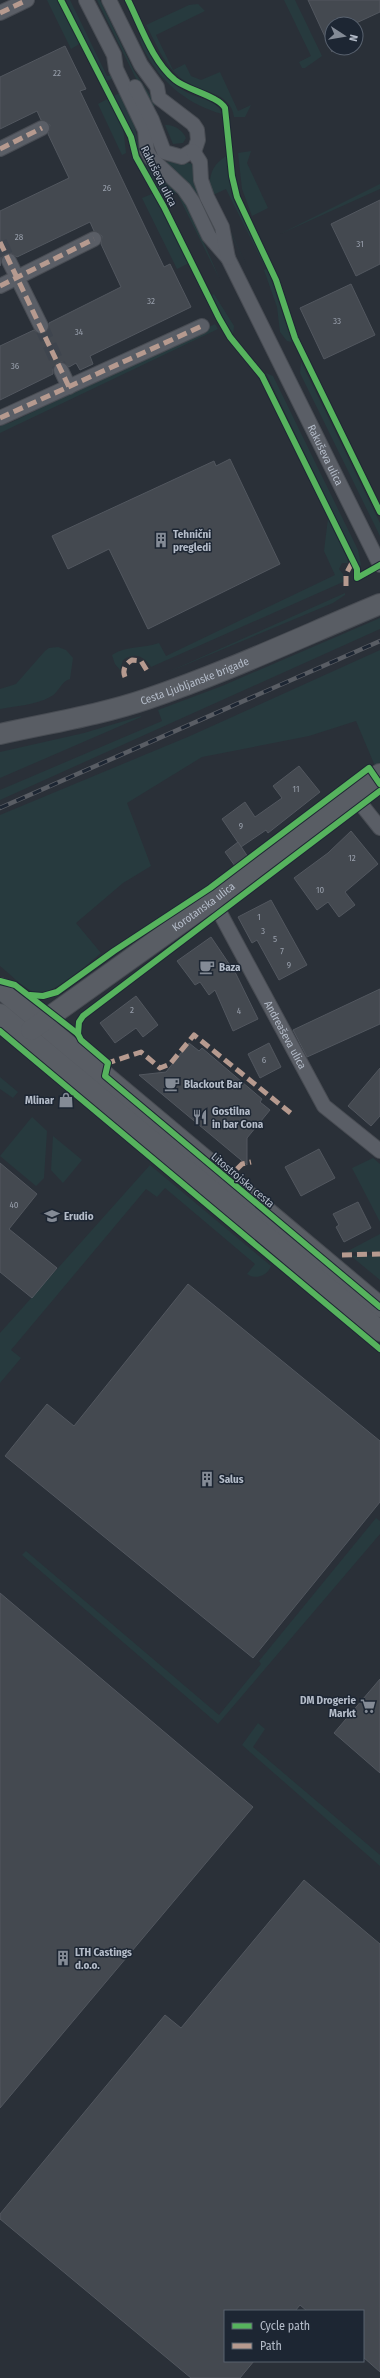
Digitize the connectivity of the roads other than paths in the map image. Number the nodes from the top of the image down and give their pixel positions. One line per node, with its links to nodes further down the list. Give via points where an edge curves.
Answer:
1 (26, 0): 4 (street)
2 (86, 0): 6 (street, Rakuševa ulica, via 114,55 123,64)
3 (109, 0): 5 (street, via 141,65 156,87 159,98)
4 (0, 13)
5 (172, 110): 6 (street, via 158,113); 9 (street, via 193,124 197,130 198,140)
6 (149, 125): 9 (street, via 164,152 182,158); 11 (street, Rakuševa ulica, via 146,151 184,189 209,236)
7 (42, 128): 8 (street)
8 (0, 149)
9 (193, 151): 11 (street, Rakuševa ulica, via 200,162 207,197 222,227)
10 (94, 239): 13 (street)
11 (228, 258): 20 (street, Rakuševa ulica)
12 (10, 261): 13 (street)
13 (17, 277): 14 (street); 15 (street)
14 (0, 286)
15 (41, 326)
16 (202, 326): 18 (street)
17 (62, 370): 18 (street)
18 (69, 387): 19 (street)
19 (0, 418)
20 (380, 565)
21 (380, 604): 22 (main road, Cesta Ljubljanske brigade, via 238,665 147,699 102,712)
22 (0, 734)
23 (380, 774): 24 (main road, Korotanska ulica)
24 (353, 794): 25 (street); 26 (main road, Korotanska ulica)
25 (380, 828)
26 (213, 900): 29 (main road, Korotanska ulica); 31 (street, Andreaševa ulica, via 324,1106)
27 (1, 992): 29 (main road, Litostrojska cesta)
28 (0, 1014): 30 (main road)
29 (42, 1023): 30 (main road, Korotanska ulica); 32 (main road, Litostrojska cesta)
30 (25, 1035): 33 (main road)
31 (380, 1151)
32 (380, 1307)
33 (380, 1331)

